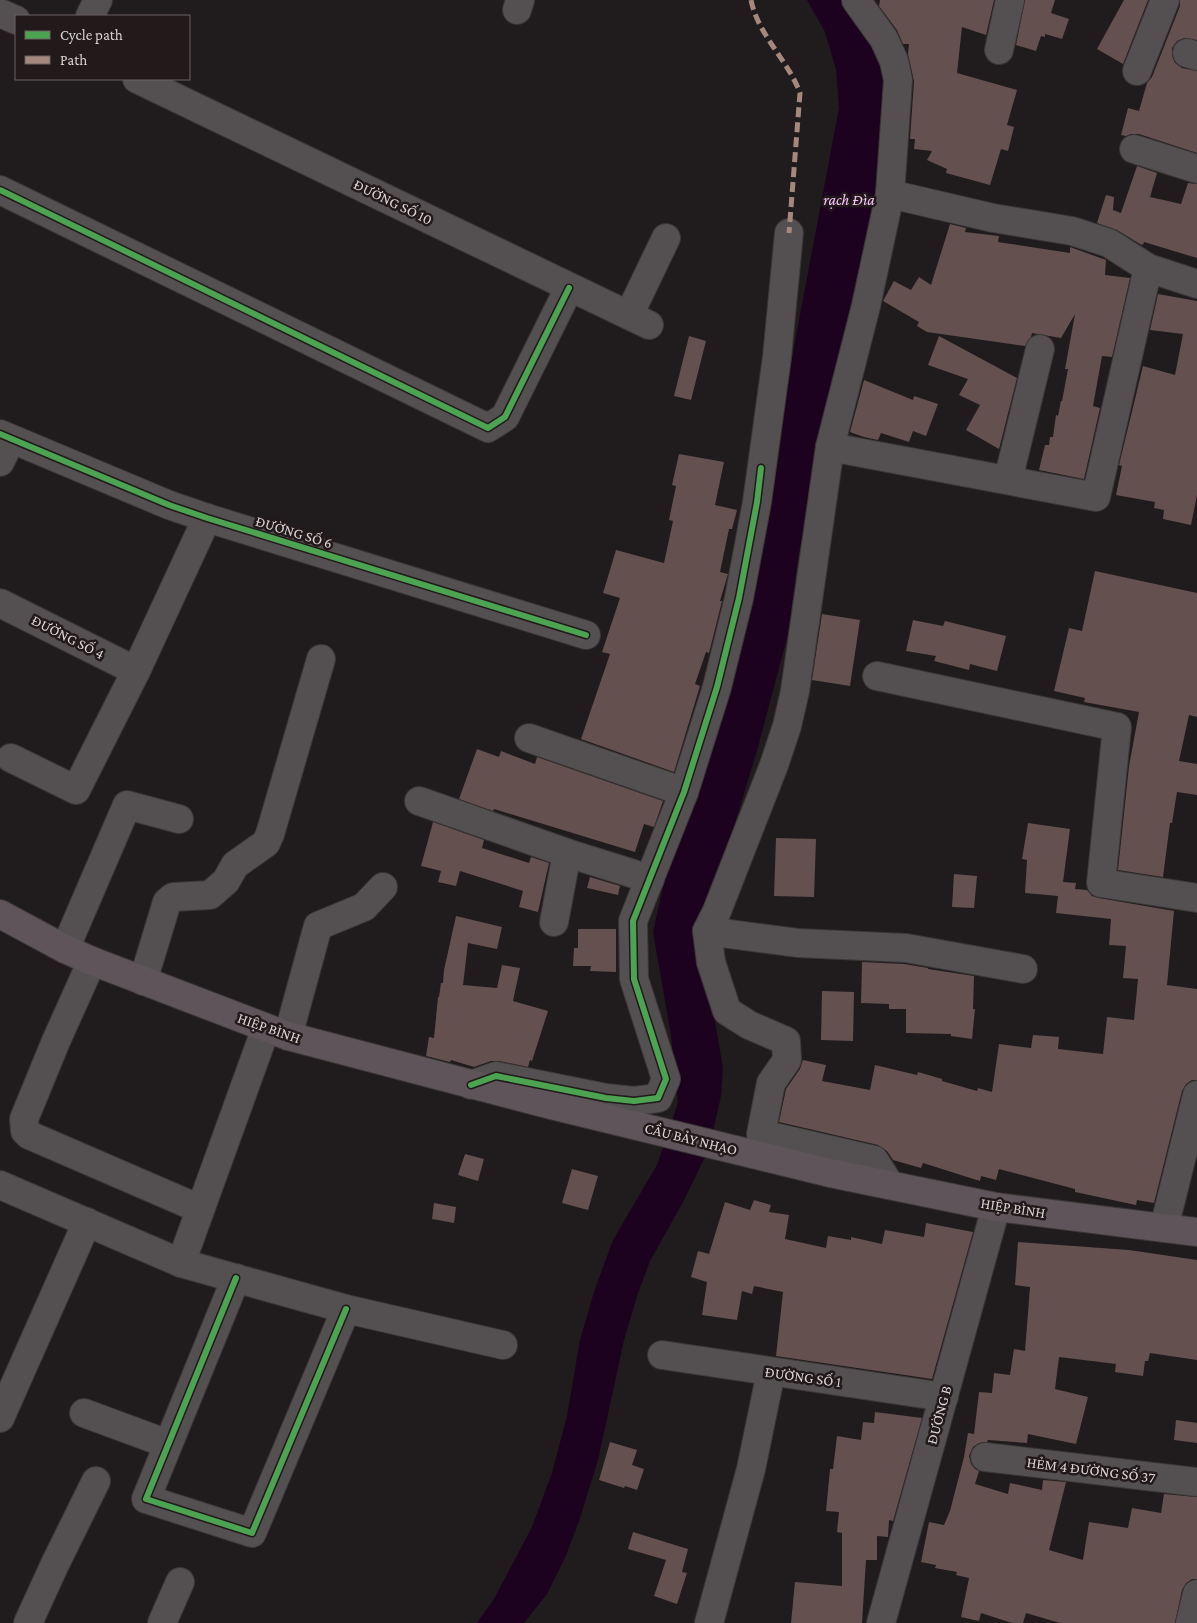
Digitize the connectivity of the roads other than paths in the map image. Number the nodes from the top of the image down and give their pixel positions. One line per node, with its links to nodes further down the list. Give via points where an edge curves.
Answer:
1 (98, 0): 6 (street)
2 (856, 0): 14 (street, via 884,39 898,80)
3 (1010, 0): 8 (street)
4 (1165, 0): 9 (street)
5 (0, 12): 7 (street)
6 (90, 15)
7 (15, 20)
8 (999, 50)
9 (1137, 72)
10 (139, 80): 19 (street, ĐƯỜNG SỐ 10)
11 (1134, 149): 12 (street)
12 (1197, 169)
13 (0, 190): 19 (street, via 488,428 505,417)
14 (890, 194): 17 (street, via 993,218 1072,231 1109,243); 22 (street, via 866,306)
15 (789, 234): 32 (street, via 777,357 757,502 739,598 717,687)
16 (666, 238): 19 (street, ĐƯỜNG SỐ 10, via 639,320)
17 (1148, 268): 18 (street); 23 (street, via 1096,497)
18 (1197, 284)
19 (569, 288)
20 (1040, 349): 23 (street)
21 (4, 445): 24 (street, ĐƯỜNG SỐ 6)
22 (830, 446): 23 (street); 41 (street, via 795,691 787,726 744,845)
23 (1008, 480)
24 (207, 518): 26 (street, ĐƯỜNG SỐ 6); 28 (street)
25 (0, 603): 28 (street, ĐƯỜNG SỐ 4)
26 (586, 635)
27 (321, 659): 45 (street, via 266,843 235,866 226,881 210,895 173,897 167,902)
28 (136, 671): 31 (street, via 76,790)
29 (877, 676): 38 (street, via 1117,727 1101,883)
30 (529, 738): 32 (street)
31 (11, 758)
32 (684, 792): 36 (street)
33 (419, 801): 35 (street)
34 (179, 819): 42 (street, via 127,804)
35 (567, 853): 36 (street); 40 (street)
36 (650, 879): 47 (street, via 633,921 634,979 666,1080 658,1098 634,1101 606,1098 496,1076)
37 (383, 887): 46 (street, via 364,907 318,926)
38 (1197, 898)
39 (0, 914): 42 (main road, HIỆP BÌNH)
40 (554, 922)
41 (707, 931): 44 (street, via 798,943 906,948); 52 (street, via 711,962 728,1011 749,1025 786,1041 787,1060 771,1083 761,1134 874,1160)
42 (65, 949): 43 (main road, HIỆP BÌNH)
43 (92, 961): 45 (main road, HIỆP BÌNH); 54 (street, via 24,1119 25,1130 29,1135)
44 (1023, 969)
45 (143, 981): 46 (main road, HIỆP BÌNH)
46 (277, 1032): 47 (main road, HIỆP BÌNH); 54 (street)
47 (471, 1085): 49 (main road, HIỆP BÌNH)
48 (1197, 1095): 56 (street)
49 (551, 1105): 50 (main road, CẦU BẢY NHẠO)
50 (830, 1173): 52 (main road, HIỆP BÌNH)
51 (0, 1185): 55 (street)
52 (890, 1185): 53 (main road, HIỆP BÌNH)
53 (996, 1207): 56 (main road, HIỆP BÌNH); 64 (street, ĐƯỜNG B)
54 (200, 1209): 58 (street)
55 (87, 1222): 58 (street); 66 (street)
56 (1164, 1228): 57 (main road, HIỆP BÌNH)
57 (1197, 1232)
58 (181, 1263): 59 (street)
59 (236, 1278): 60 (street); 67 (street)
60 (346, 1310): 61 (street); 67 (street, via 252,1533 146,1499)
61 (503, 1345)
62 (662, 1355): 63 (street, ĐƯỜNG SỐ 1)
63 (772, 1372): 64 (street, ĐƯỜNG SỐ 1); 75 (street, via 751,1469)
64 (944, 1397): 76 (street, ĐƯỜNG B)
65 (84, 1413): 67 (street)
66 (0, 1418)
67 (168, 1444)
68 (985, 1457): 70 (street, HẺM 4 ĐƯỜNG SỐ 37)
69 (96, 1481): 73 (street)
70 (1197, 1482)
71 (180, 1582): 74 (street)
72 (1197, 1594): 77 (street)
73 (28, 1623)
74 (162, 1623)
75 (709, 1623)
76 (881, 1623)
77 (1190, 1623)

